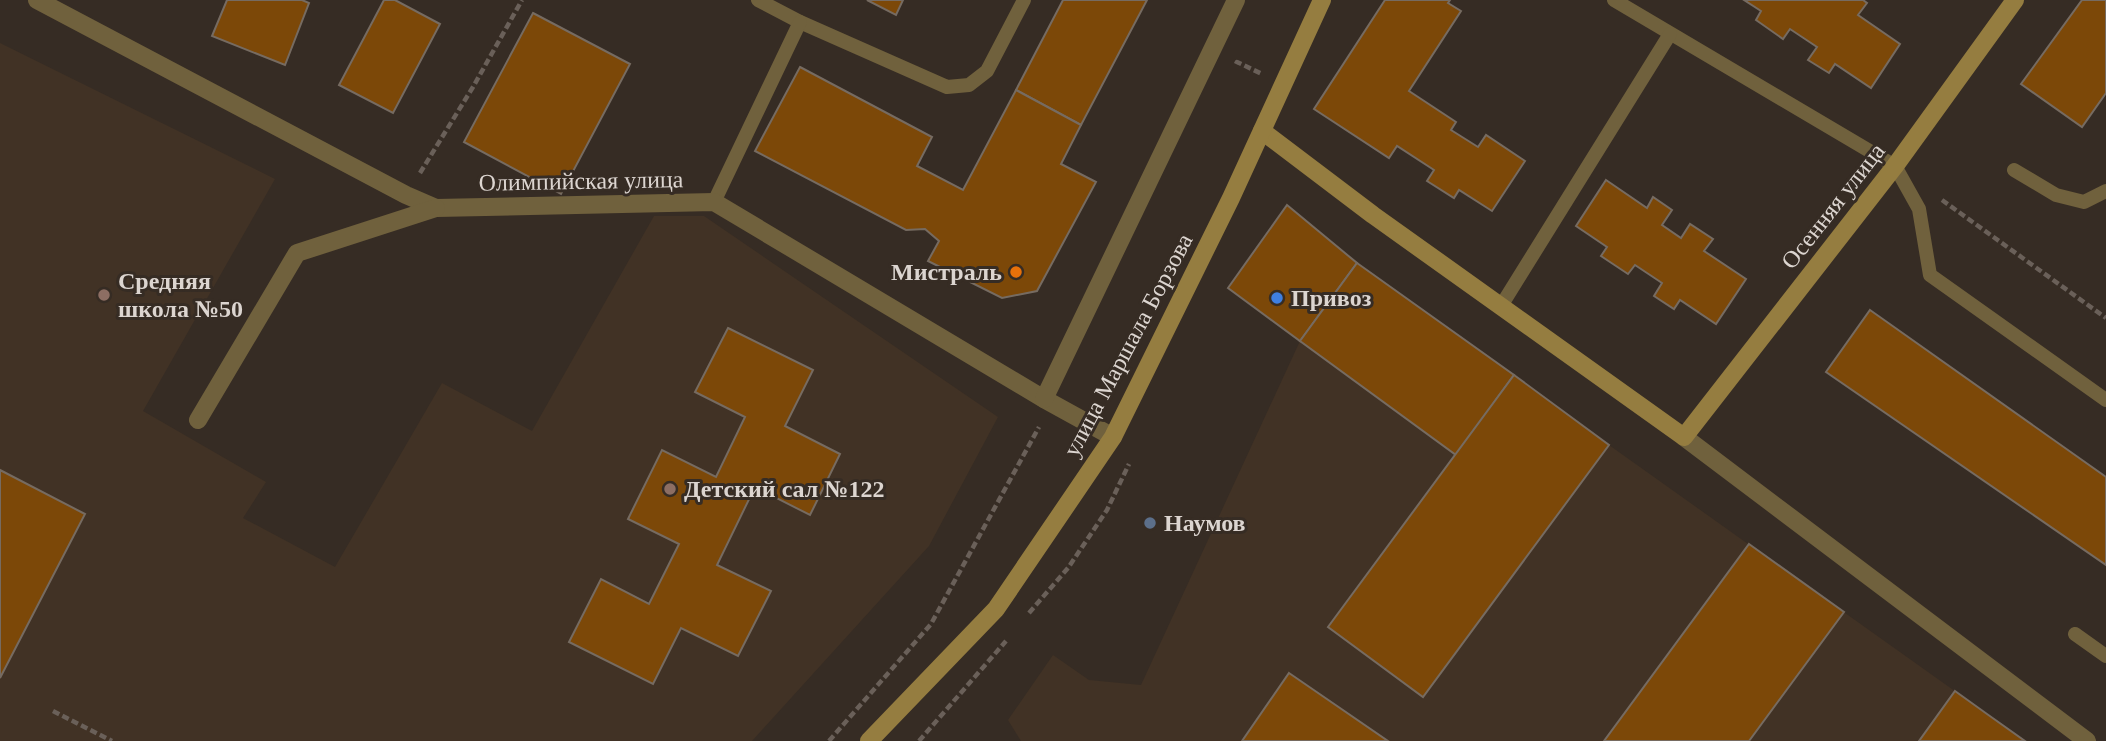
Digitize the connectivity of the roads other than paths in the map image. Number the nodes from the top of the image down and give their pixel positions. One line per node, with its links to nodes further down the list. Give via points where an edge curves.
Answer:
1 (37, 0): 15 (street, Олимпийская улица)
2 (758, 0): 8 (lane)
3 (1024, 0): 8 (lane, via 987,71 970,85 947,87)
4 (1236, 0): 17 (street)
5 (1322, 0): 10 (street, улица Маршала Борзова)
6 (1614, 0): 9 (lane)
7 (2015, 0): 11 (street, Осенняя улица)
8 (800, 22): 14 (lane)
9 (1670, 34): 11 (lane); 16 (lane)
10 (1262, 131): 16 (street); 21 (street, улица Маршала Борзова)
11 (1895, 166): 18 (lane, via 1919,209 1930,275); 20 (street, Осенняя улица)
12 (2014, 170): 13 (lane, via 2056,195 2084,202)
13 (2106, 191)
14 (715, 202): 15 (street, Олимпийская улица); 17 (street, Олимпийская улица)
15 (436, 208): 19 (street, via 297,253)
16 (1501, 306): 20 (street)
17 (1044, 399): 21 (street, Олимпийская улица)
18 (2106, 400)
19 (198, 420)
20 (1684, 437): 25 (street)
21 (1114, 438): 24 (street, улица Маршала Борзова, via 996,609)
22 (2075, 635): 23 (lane)
23 (2106, 656)
24 (869, 741)
25 (2087, 741)

